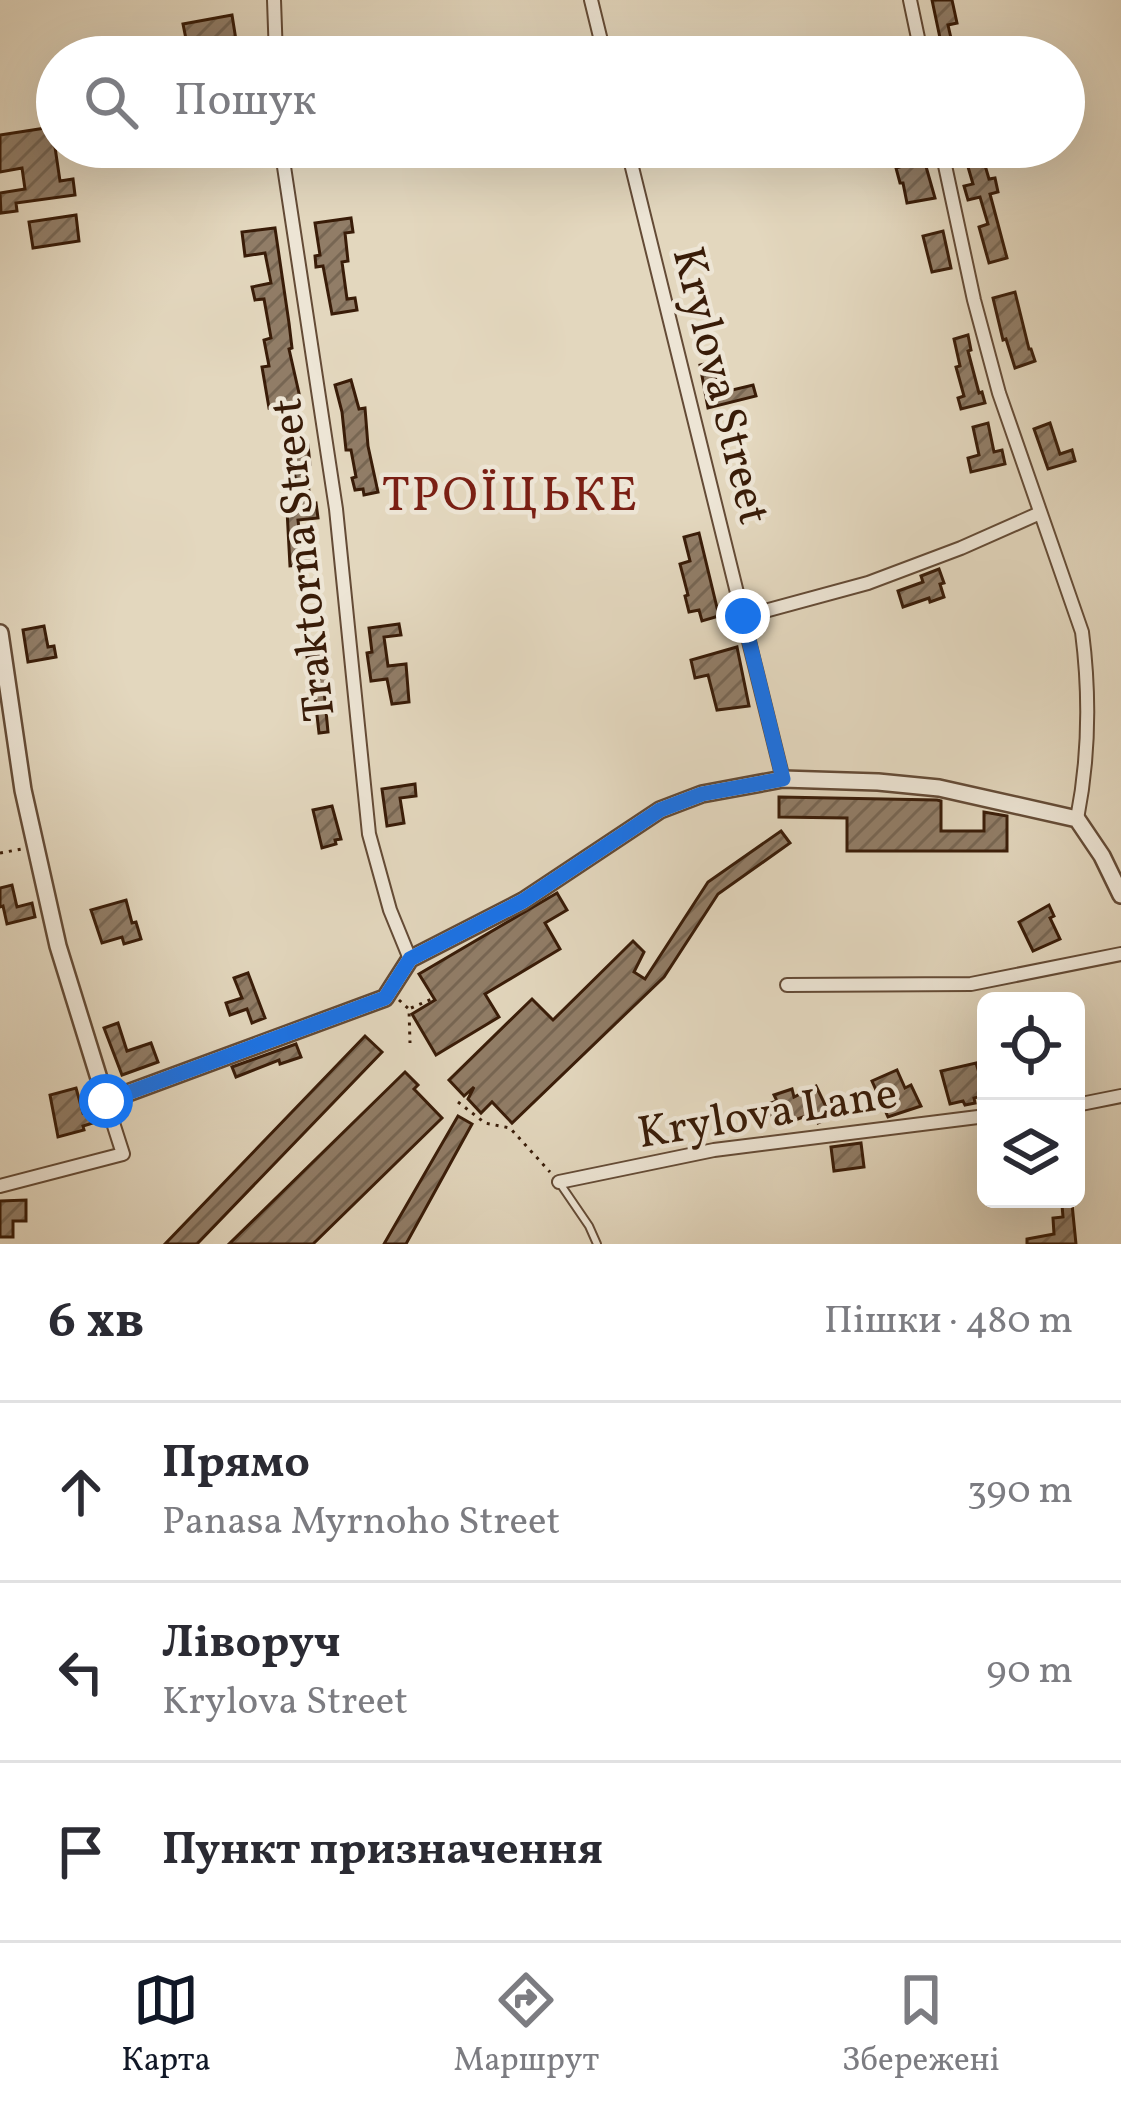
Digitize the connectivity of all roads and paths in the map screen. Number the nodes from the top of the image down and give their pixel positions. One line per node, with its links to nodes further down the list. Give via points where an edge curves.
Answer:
1 (274, 0): 4 (street)
2 (591, 0): 5 (street)
3 (910, 0): 6 (street)
4 (275, 36)
5 (600, 36)
6 (918, 36)
7 (284, 168): 19 (street, Traktorna Street, via 336,509 369,835)
8 (632, 168): 11 (street, Krylova Street)
9 (946, 168): 10 (street, via 999,393)
10 (1040, 512): 11 (street, via 868,583); 14 (street, via 1086,658 1087,772)
11 (743, 616): 13 (street, Krylova Street)
12 (0, 633): 15 (street)
13 (783, 779): 14 (street, via 939,788); 19 (street, via 660,810 523,901)
14 (1077, 819): 17 (street)
15 (36, 847): 16 (path); 24 (street)
16 (0, 853)
17 (1121, 895)
18 (1121, 954): 20 (street, via 971,984)
19 (410, 959): 24 (street, via 385,998)
20 (788, 985)
21 (432, 999): 22 (path, via 409,1009)
22 (410, 1043)
23 (1121, 1096): 26 (street)
24 (106, 1101): 29 (street, via 123,1154)
25 (458, 1102): 28 (path, via 485,1123 510,1128)
26 (1085, 1103)
27 (977, 1118): 28 (street, Krylova Lane, via 715,1150)
28 (559, 1182): 30 (lane)
29 (0, 1186)
30 (597, 1244)

